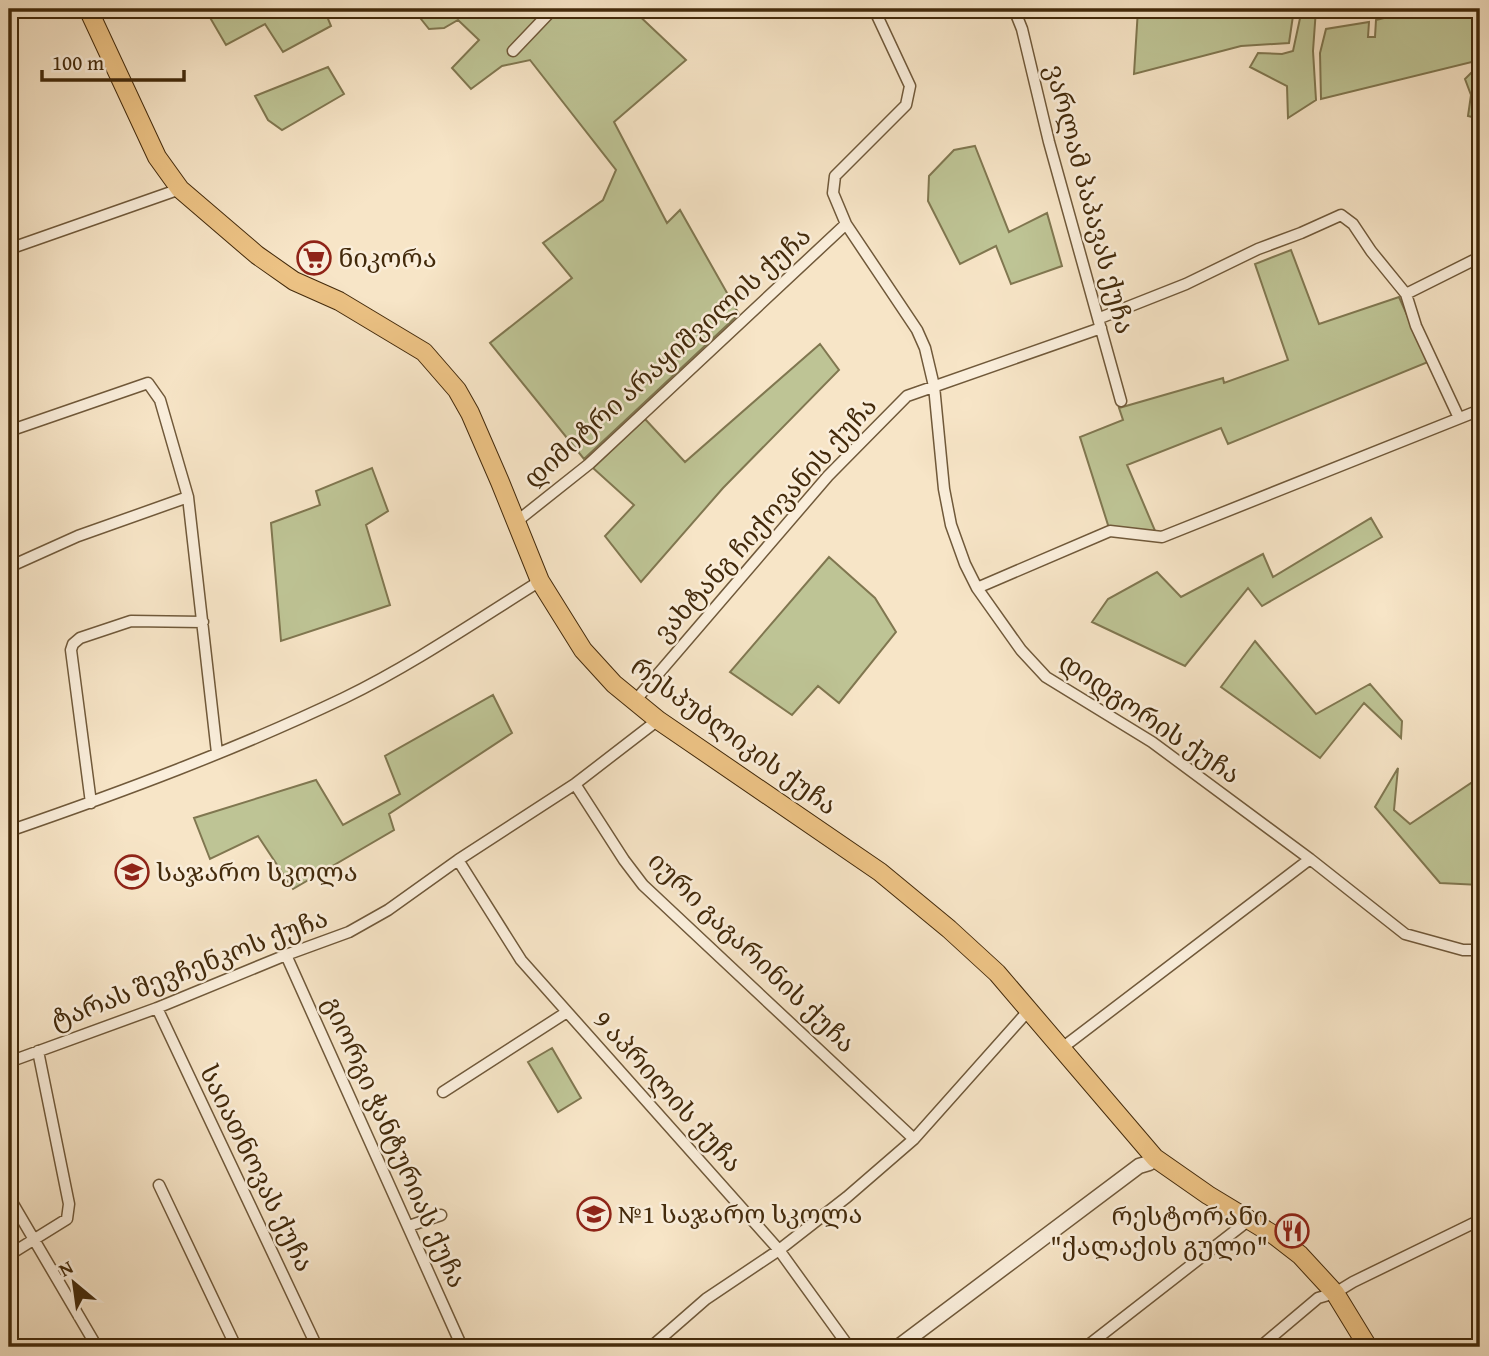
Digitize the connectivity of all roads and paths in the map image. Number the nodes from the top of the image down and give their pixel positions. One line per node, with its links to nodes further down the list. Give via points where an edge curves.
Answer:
1 (88, 9): 6 (main road, რესპუბლიკის ქუჩა, via 157,157)
2 (553, 9): 5 (street)
3 (874, 9): 7 (street, დიდგორის ქუჩა, via 910,86 906,105 835,176 833,193)
4 (1014, 9): 11 (street, ვარლამ პაპავას ქუჩა)
5 (513, 51)
6 (180, 189): 8 (street); 18 (main road, რესპუბლიკის ქუჩა, via 294,281 339,300 424,352 470,412)
7 (846, 224): 12 (street, დიდგორის ქუჩა, via 917,330); 18 (street, დიმიტრი არაყიშვილის ქუჩა, via 589,464)
8 (9, 249)
9 (1480, 257): 10 (street)
10 (1406, 294): 11 (street, ვახტანგ ჩიქოვანის ქუჩა, via 1353,224 1341,215); 15 (street)
11 (1100, 323): 12 (street, ვახტანგ ჩიქოვანის ქუჩა); 13 (street, ვარლამ პაპავას ქუჩა)
12 (934, 386): 21 (street, დიდგორის ქუჩა, via 951,525); 23 (street, ვახტანგ ჩიქოვანის ქუჩა, via 907,396 828,476)
13 (1121, 401)
14 (1480, 410): 15 (street)
15 (1459, 418): 21 (street, via 1162,537 1110,531)
16 (9, 431): 17 (street, via 148,383 160,400)
17 (188, 497): 19 (street, via 122,519); 22 (street)
18 (516, 522): 20 (main road, რესპუბლიკის ქუჩა)
19 (9, 567)
20 (540, 581): 23 (main road, რესპუბლიკის ქუჩა, via 583,650); 25 (street, via 345,697)
21 (977, 588): 29 (street, დიდგორის ქუჩა, via 1046,677 1152,742)
22 (203, 622): 25 (street); 27 (street, via 131,621 73,643)
23 (634, 702): 24 (main road, რესპუბლიკის ქუჩა)
24 (658, 720): 26 (street, ტარას შევჩენკოს ქუჩა); 34 (main road, რესპუბლიკის ქუჩა, via 880,872 978,955)
25 (216, 753): 27 (street)
26 (575, 784): 30 (street, ტარას შევჩენკოს ქუჩა); 40 (street, იური გაგარინის ქუჩა, via 643,885)
27 (91, 803): 28 (street)
28 (9, 831)
29 (1310, 859): 31 (street, დიდგორის ქუჩა, via 1405,934 1462,950); 36 (street)
30 (458, 860): 32 (street, ტარას შევჩენკოს ქუჩა, via 349,932); 35 (street, 9 აპრილის ქუჩა, via 521,960)
31 (1480, 950)
32 (286, 955): 33 (street, ტარას შევჩენკოს ქუჩა); 47 (street, გიორგი ჭანტურიას ქუჩა)
33 (157, 1008): 37 (street, ტარას შევჩენკოს ქუჩა); 54 (street, საიათნოვას ქუჩა)
34 (1029, 1010): 36 (main road, რესპუბლიკის ქუჩა); 40 (street)
35 (567, 1012): 39 (street); 49 (street, 9 აპრილის ქუჩა)
36 (1062, 1048): 41 (main road, რესპუბლიკის ქუჩა)
37 (38, 1051): 38 (street, ტარას შევჩენკოს ქუჩა); 48 (street, via 69,1204 67,1219)
38 (9, 1062)
39 (443, 1092)
40 (914, 1139): 49 (street)
41 (1152, 1161): 45 (main road, რესპუბლიკის ქუჩა); 58 (street, via 1139,1166); 59 (street, via 1147,1172)
42 (159, 1185): 53 (street)
43 (9, 1196): 48 (street)
44 (441, 1216): 47 (street)
45 (1249, 1220): 51 (main road, რესპუბლიკის ქუჩა, via 1300,1255); 60 (street)
46 (1480, 1220): 51 (street)
47 (409, 1226): 55 (street, გიორგი ჭანტურიას ქუჩა)
48 (33, 1240): 50 (street); 52 (street)
49 (779, 1250): 56 (street, via 706,1299); 57 (street, 9 აპრილის ქუჩა)
50 (9, 1255)
51 (1335, 1293): 61 (street, via 1318,1298); 62 (main road, რესპუბლიკის ქუჩა)
52 (97, 1347)
53 (236, 1347)
54 (317, 1347)
55 (462, 1347)
56 (651, 1347)
57 (849, 1347)
58 (898, 1347)
59 (912, 1347)
60 (1086, 1347)
61 (1260, 1347)
62 (1368, 1347)

